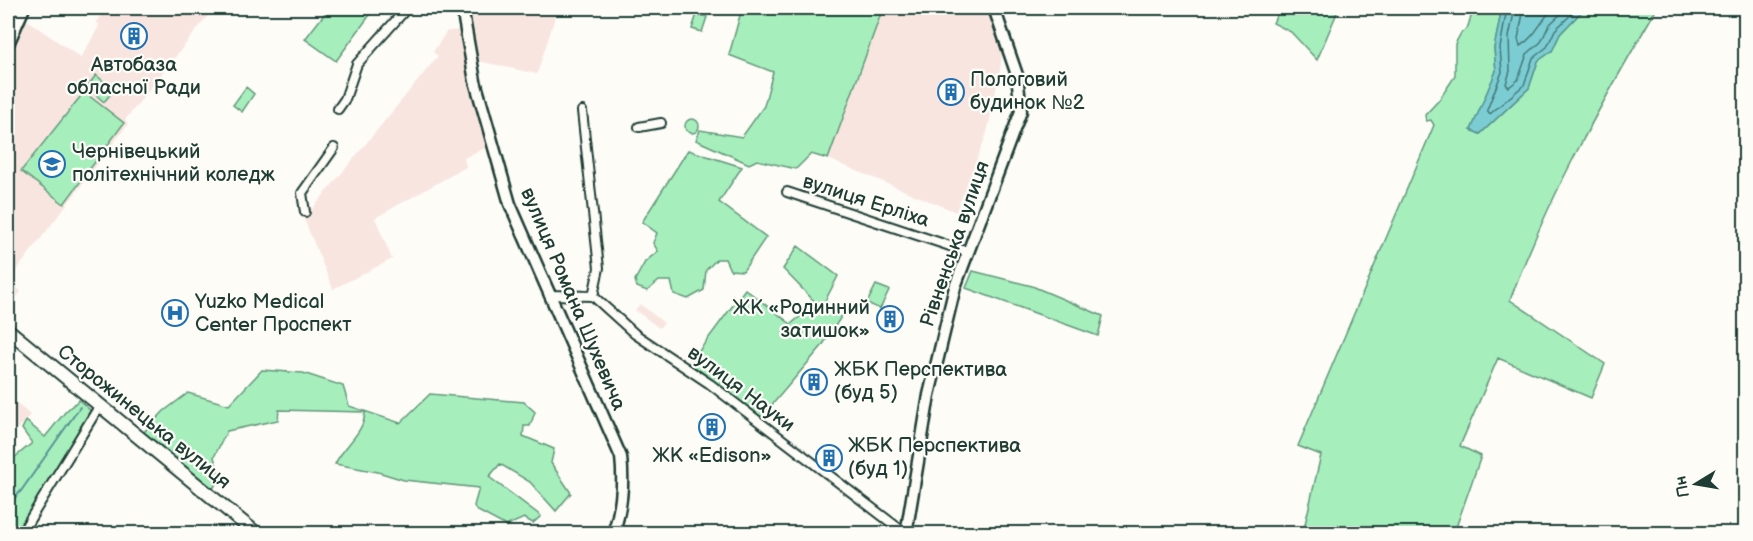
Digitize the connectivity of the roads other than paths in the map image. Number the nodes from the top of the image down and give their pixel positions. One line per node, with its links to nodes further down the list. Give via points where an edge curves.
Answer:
1 (24, 8): 5 (street)
2 (407, 8): 6 (street, via 357,64)
3 (462, 8): 14 (street, вулиця Романа Шухевича, via 475,81 510,204)
4 (994, 8): 13 (street, Рівненська вулиця, via 1017,75 1022,103)
5 (8, 44)
6 (338, 109)
7 (582, 111): 15 (street, via 599,268)
8 (661, 123): 9 (street)
9 (639, 127)
10 (334, 148): 12 (street, via 302,193)
11 (787, 192): 13 (street, вулиця Ерліха)
12 (305, 212)
13 (968, 252): 21 (street, Рівненська вулиця, via 942,337)
14 (549, 295): 15 (street); 20 (street, вулиця Романа Шухевича, via 621,457 620,514)
15 (593, 296): 21 (street, вулиця Науки, via 635,334 710,384)
16 (8, 330): 17 (main road, Сторожинецька вулиця)
17 (100, 405): 18 (street); 19 (main road, Сторожинецька вулиця)
18 (21, 534)
19 (257, 534)
20 (613, 534)
21 (906, 534)

